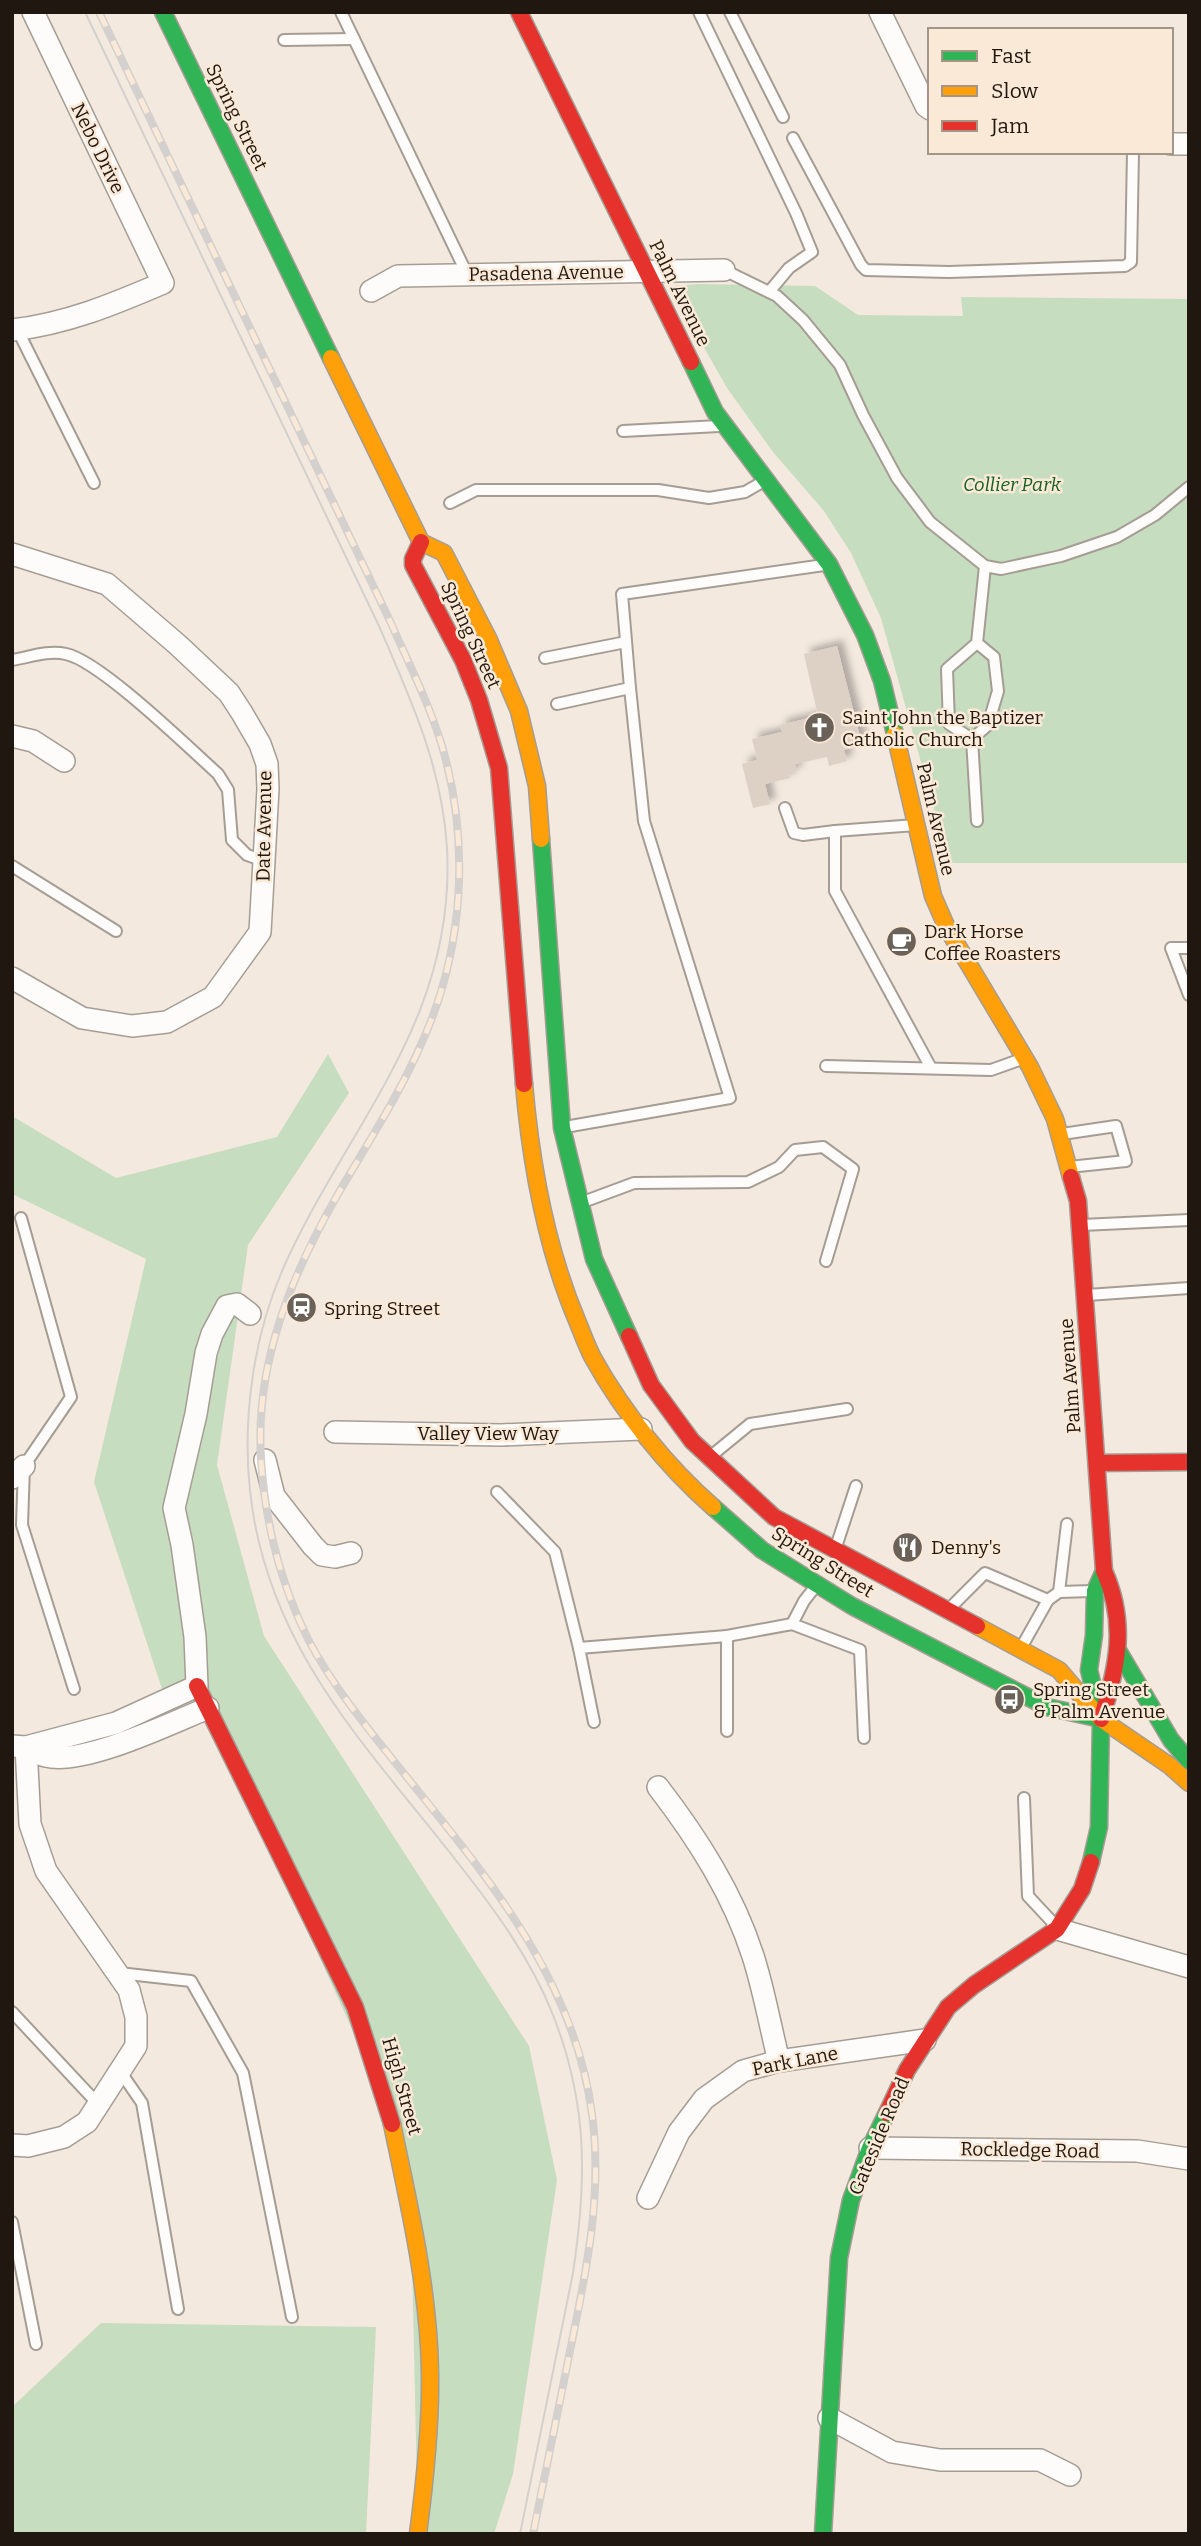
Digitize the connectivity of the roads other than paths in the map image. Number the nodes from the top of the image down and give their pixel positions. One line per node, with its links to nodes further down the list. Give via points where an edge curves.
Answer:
1 (33, 12): 19 (street, Nebo Drive, via 163,283 96,311 38,327)
2 (163, 12): 26 (main road, Spring Street)
3 (341, 12): 8 (lane)
4 (519, 12): 15 (main road, Palm Avenue)
5 (699, 12): 18 (lane, via 811,252 789,268)
6 (730, 12): 11 (lane)
7 (880, 12): 10 (street)
8 (354, 39): 9 (lane); 16 (lane)
9 (284, 40)
10 (928, 108)
11 (783, 117)
12 (793, 138): 13 (lane, via 866,270 1125,266 1131,262)
13 (1133, 154)
14 (724, 270): 15 (street, Pasadena Avenue); 18 (lane)
15 (645, 271): 16 (street, Pasadena Avenue); 20 (main road, Palm Avenue, via 715,412)
16 (467, 274): 17 (street, Pasadena Avenue, via 398,276)
17 (371, 291)
18 (769, 292): 29 (lane, via 803,320 840,365 897,478 930,522)
19 (14, 326): 23 (lane)
20 (726, 425): 21 (lane); 22 (main road, Palm Avenue)
21 (623, 430)
22 (766, 480): 25 (lane, via 745,492 709,498 658,490 476,490); 28 (main road, Palm Avenue)
23 (94, 483)
24 (1189, 488): 29 (lane, via 1117,537 1061,556 1001,569)
25 (450, 503)
26 (421, 542): 52 (main road, Spring Street, via 444,553 519,711 537,786); 64 (main road, Spring Street, via 413,565 463,660 499,768 528,1129 543,1217 564,1291 592,1357)
27 (12, 554): 43 (street, Date Avenue, via 107,584 229,693 267,764)
28 (829, 564): 30 (lane, via 622,594); 41 (main road, Palm Avenue, via 882,681)
29 (985, 566): 31 (lane)
30 (626, 642): 32 (lane); 34 (lane)
31 (976, 643): 37 (lane, via 994,657 998,691 988,725); 37 (lane, via 947,669 949,723)
32 (545, 658)
33 (12, 660): 43 (lane, via 52,652 69,654 92,666 218,774 228,790 232,840 247,855)
34 (630, 688): 35 (lane); 52 (lane, via 643,821 730,1098)
35 (556, 704)
36 (12, 736): 38 (street, via 33,741)
37 (972, 739): 40 (lane)
38 (64, 761)
39 (785, 808): 42 (lane, via 794,833)
40 (977, 821)
41 (916, 825): 42 (lane); 49 (main road, Palm Avenue, via 933,896 947,928)
42 (835, 831): 51 (lane, via 835,891)
43 (264, 861): 47 (street, Date Avenue, via 260,932 213,997 167,1022 132,1026 82,1018)
44 (12, 866): 45 (lane)
45 (116, 930)
46 (1189, 948): 48 (lane, via 1171,948)
47 (12, 978)
48 (1189, 995)
49 (1025, 1058): 51 (lane, via 991,1070); 53 (main road, Palm Avenue)
50 (826, 1066): 51 (lane)
51 (932, 1069)
52 (562, 1128): 55 (main road, Spring Street)
53 (1059, 1134): 54 (main road, Palm Avenue); 54 (lane, via 1116,1126 1126,1161)
54 (1068, 1167): 58 (main road, Palm Avenue)
55 (580, 1203): 59 (lane, via 634,1183 748,1182 779,1167 795,1150 823,1147 853,1169); 66 (main road, Spring Street, via 594,1259 651,1385)
56 (21, 1218): 70 (lane, via 71,1397)
57 (1189, 1220): 58 (lane)
58 (1080, 1225): 61 (main road, Palm Avenue)
59 (827, 1261)
60 (1189, 1288): 61 (lane)
61 (1086, 1296): 69 (main road, Palm Avenue)
62 (250, 1314): 86 (street, via 237,1304 227,1306 212,1334 174,1508 195,1637)
63 (847, 1409): 66 (lane, via 750,1424)
64 (641, 1429): 65 (street, Valley View Way, via 501,1435); 75 (main road, Spring Street, via 691,1488 762,1550)
65 (335, 1432)
66 (709, 1457): 75 (main road, Spring Street)
67 (265, 1460): 74 (street, via 274,1496 313,1546 322,1555)
68 (1189, 1462): 69 (main road)
69 (1097, 1463): 76 (main road, Palm Avenue)
70 (18, 1472): 87 (lane, via 22,1525)
71 (856, 1486): 75 (lane)
72 (497, 1492): 83 (lane, via 555,1552)
73 (1067, 1524): 78 (lane)
74 (351, 1553)
75 (829, 1565): 80 (main road, Spring Street); 81 (lane); 89 (main road, Spring Street, via 852,1606 1047,1707)
76 (1104, 1571): 77 (main road, Palm Avenue); 85 (main road, Palm Avenue, via 1116,1599)
77 (1095, 1591): 78 (lane); 89 (main road, Palm Avenue, via 1089,1670)
78 (1059, 1592): 79 (lane)
79 (1048, 1600): 80 (lane, via 985,1573); 84 (lane)
80 (947, 1611): 84 (main road, Spring Street)
81 (792, 1624): 82 (lane); 92 (lane, via 860,1650)
82 (727, 1636): 83 (lane); 91 (lane)
83 (579, 1648): 90 (lane)
84 (1020, 1649): 89 (main road, Spring Street, via 1059,1670)
85 (1119, 1652): 89 (main road, Palm Avenue); 94 (main road, via 1171,1741)
86 (197, 1686): 88 (main road, High Street); 93 (street, via 116,1723)
87 (74, 1689)
88 (208, 1709): 93 (street, via 117,1746 78,1755 47,1757); 116 (main road, High Street, via 355,2007 389,2111 411,2212 429,2361 428,2466)
89 (1101, 1719): 95 (main road, Spring Street); 98 (main road, Gateside Road, via 1099,1826 1094,1855 1082,1889)
90 (594, 1722)
91 (727, 1731)
92 (864, 1738)
93 (19, 1746): 100 (street, via 30,1824 46,1871)
94 (1189, 1761)
95 (1189, 1783)
96 (659, 1787): 103 (street, via 692,1831 732,1902 753,1956)
97 (1024, 1798): 98 (lane, via 1028,1895)
98 (1058, 1928): 99 (street); 102 (main road, Gateside Road, via 974,1985 948,2007)
99 (1189, 1967)
100 (118, 1973): 104 (street, via 129,1990 136,2017 136,2046); 112 (lane, via 191,1981 243,2073)
101 (12, 2012): 105 (lane)
102 (925, 2040): 103 (street, Park Lane); 107 (main road, Gateside Road)
103 (779, 2061): 109 (street, Park Lane, via 743,2071 704,2099 679,2132)
104 (120, 2071): 105 (street); 111 (lane, via 142,2103)
105 (98, 2104): 106 (street, via 87,2122 64,2137)
106 (12, 2145)
107 (870, 2148): 108 (street, Rockledge Road, via 1137,2151); 114 (main road, Gateside Road, via 851,2200 839,2258)
108 (1189, 2159)
109 (648, 2198)
110 (12, 2222): 113 (lane)
111 (178, 2309)
112 (292, 2317)
113 (36, 2344)
114 (829, 2418): 115 (street, via 892,2452 940,2460 1040,2460); 117 (main road, Gateside Road)
115 (1070, 2475)
116 (418, 2534)
117 (823, 2534)

